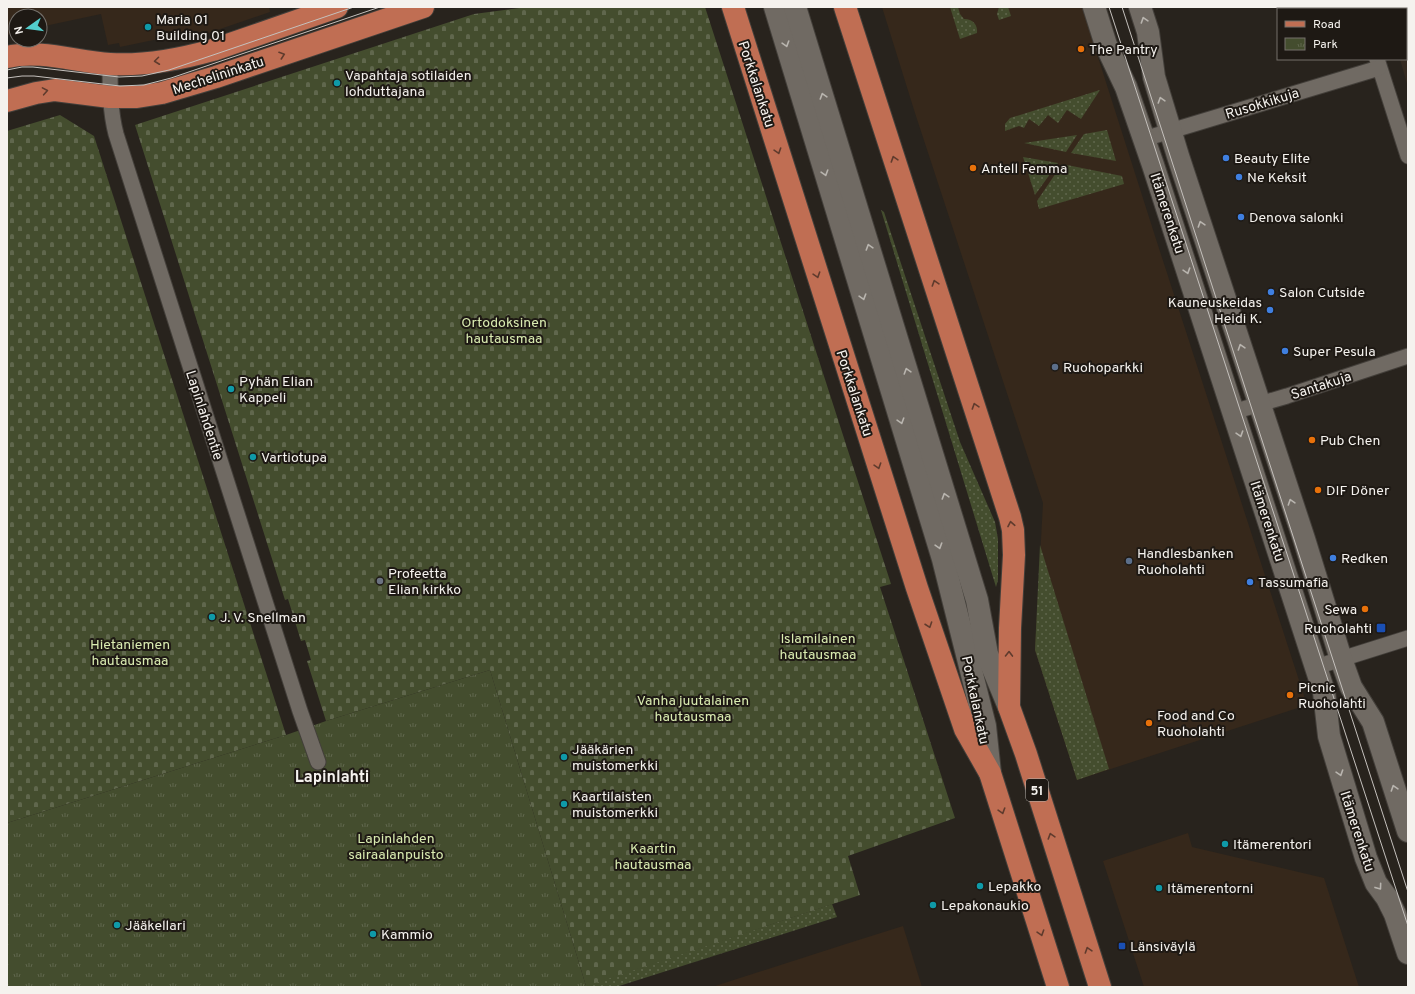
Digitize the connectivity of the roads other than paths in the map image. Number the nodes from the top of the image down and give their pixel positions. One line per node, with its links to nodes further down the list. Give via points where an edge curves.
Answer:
1 (337, 7): 11 (main road, Mechelininkatu, one-way to 11, via 195,55 158,61)
2 (423, 7): 12 (main road, Mechelininkatu, one-way to 2, via 137,97 178,89)
3 (733, 7): 26 (main road, Porkkalankatu, one-way to 26, via 919,596 965,729)
4 (775, 7): 15 (street, Porkkalankatu, one-way to 15)
5 (796, 7): 15 (street, Porkkalankatu, one-way to 5)
6 (845, 7): 24 (main road, Porkkalankatu, one-way to 6, via 1014,555 1010,517)
7 (1094, 7): 16 (street, Itämerenkatu, via 1106,45 1122,79)
8 (1140, 7): 14 (street, Itämerenkatu, one-way to 8, via 1154,77 1148,32)
9 (7, 57): 11 (main road, Mechelininkatu, via 19,54 35,55)
10 (1378, 63): 14 (street, Rusokkikuja); 17 (street)
11 (110, 64): 12 (street, Lapinlahdentie)
12 (110, 97): 13 (main road, Mechelininkatu, one-way to 12, via 55,90); 25 (street, Lapinlahdentie, via 118,142)
13 (7, 101)
14 (1171, 131): 16 (street, Rusokkikuja); 19 (street, Itämerenkatu, one-way to 14)
15 (824, 134): 24 (street, Porkkalankatu, one-way to 15, via 987,654 977,600); 26 (street, Porkkalankatu, one-way to 26, via 943,559 984,726)
16 (1144, 139): 20 (street, Itämerenkatu, one-way to 20)
17 (1408, 156)
18 (1408, 356): 19 (street, Santakuja)
19 (1260, 404): 20 (street, Santakuja); 22 (street, Itämerenkatu, one-way to 19)
20 (1233, 412): 23 (street, Itämerenkatu, one-way to 23)
21 (1408, 638): 22 (street)
22 (1341, 659): 23 (street); 27 (street, Itämerenkatu, one-way to 22, via 1373,722 1351,686)
23 (1316, 667): 28 (street, Itämerenkatu, one-way to 28, via 1324,692 1329,736 1364,851 1376,883 1395,914)
24 (1009, 707): 30 (main road, Porkkalankatu / 51, one-way to 24)
25 (318, 762)
26 (990, 774): 29 (main road, Porkkalankatu, one-way to 29)
27 (1408, 831)
28 (1408, 954)
29 (1058, 987)
30 (1100, 987)

